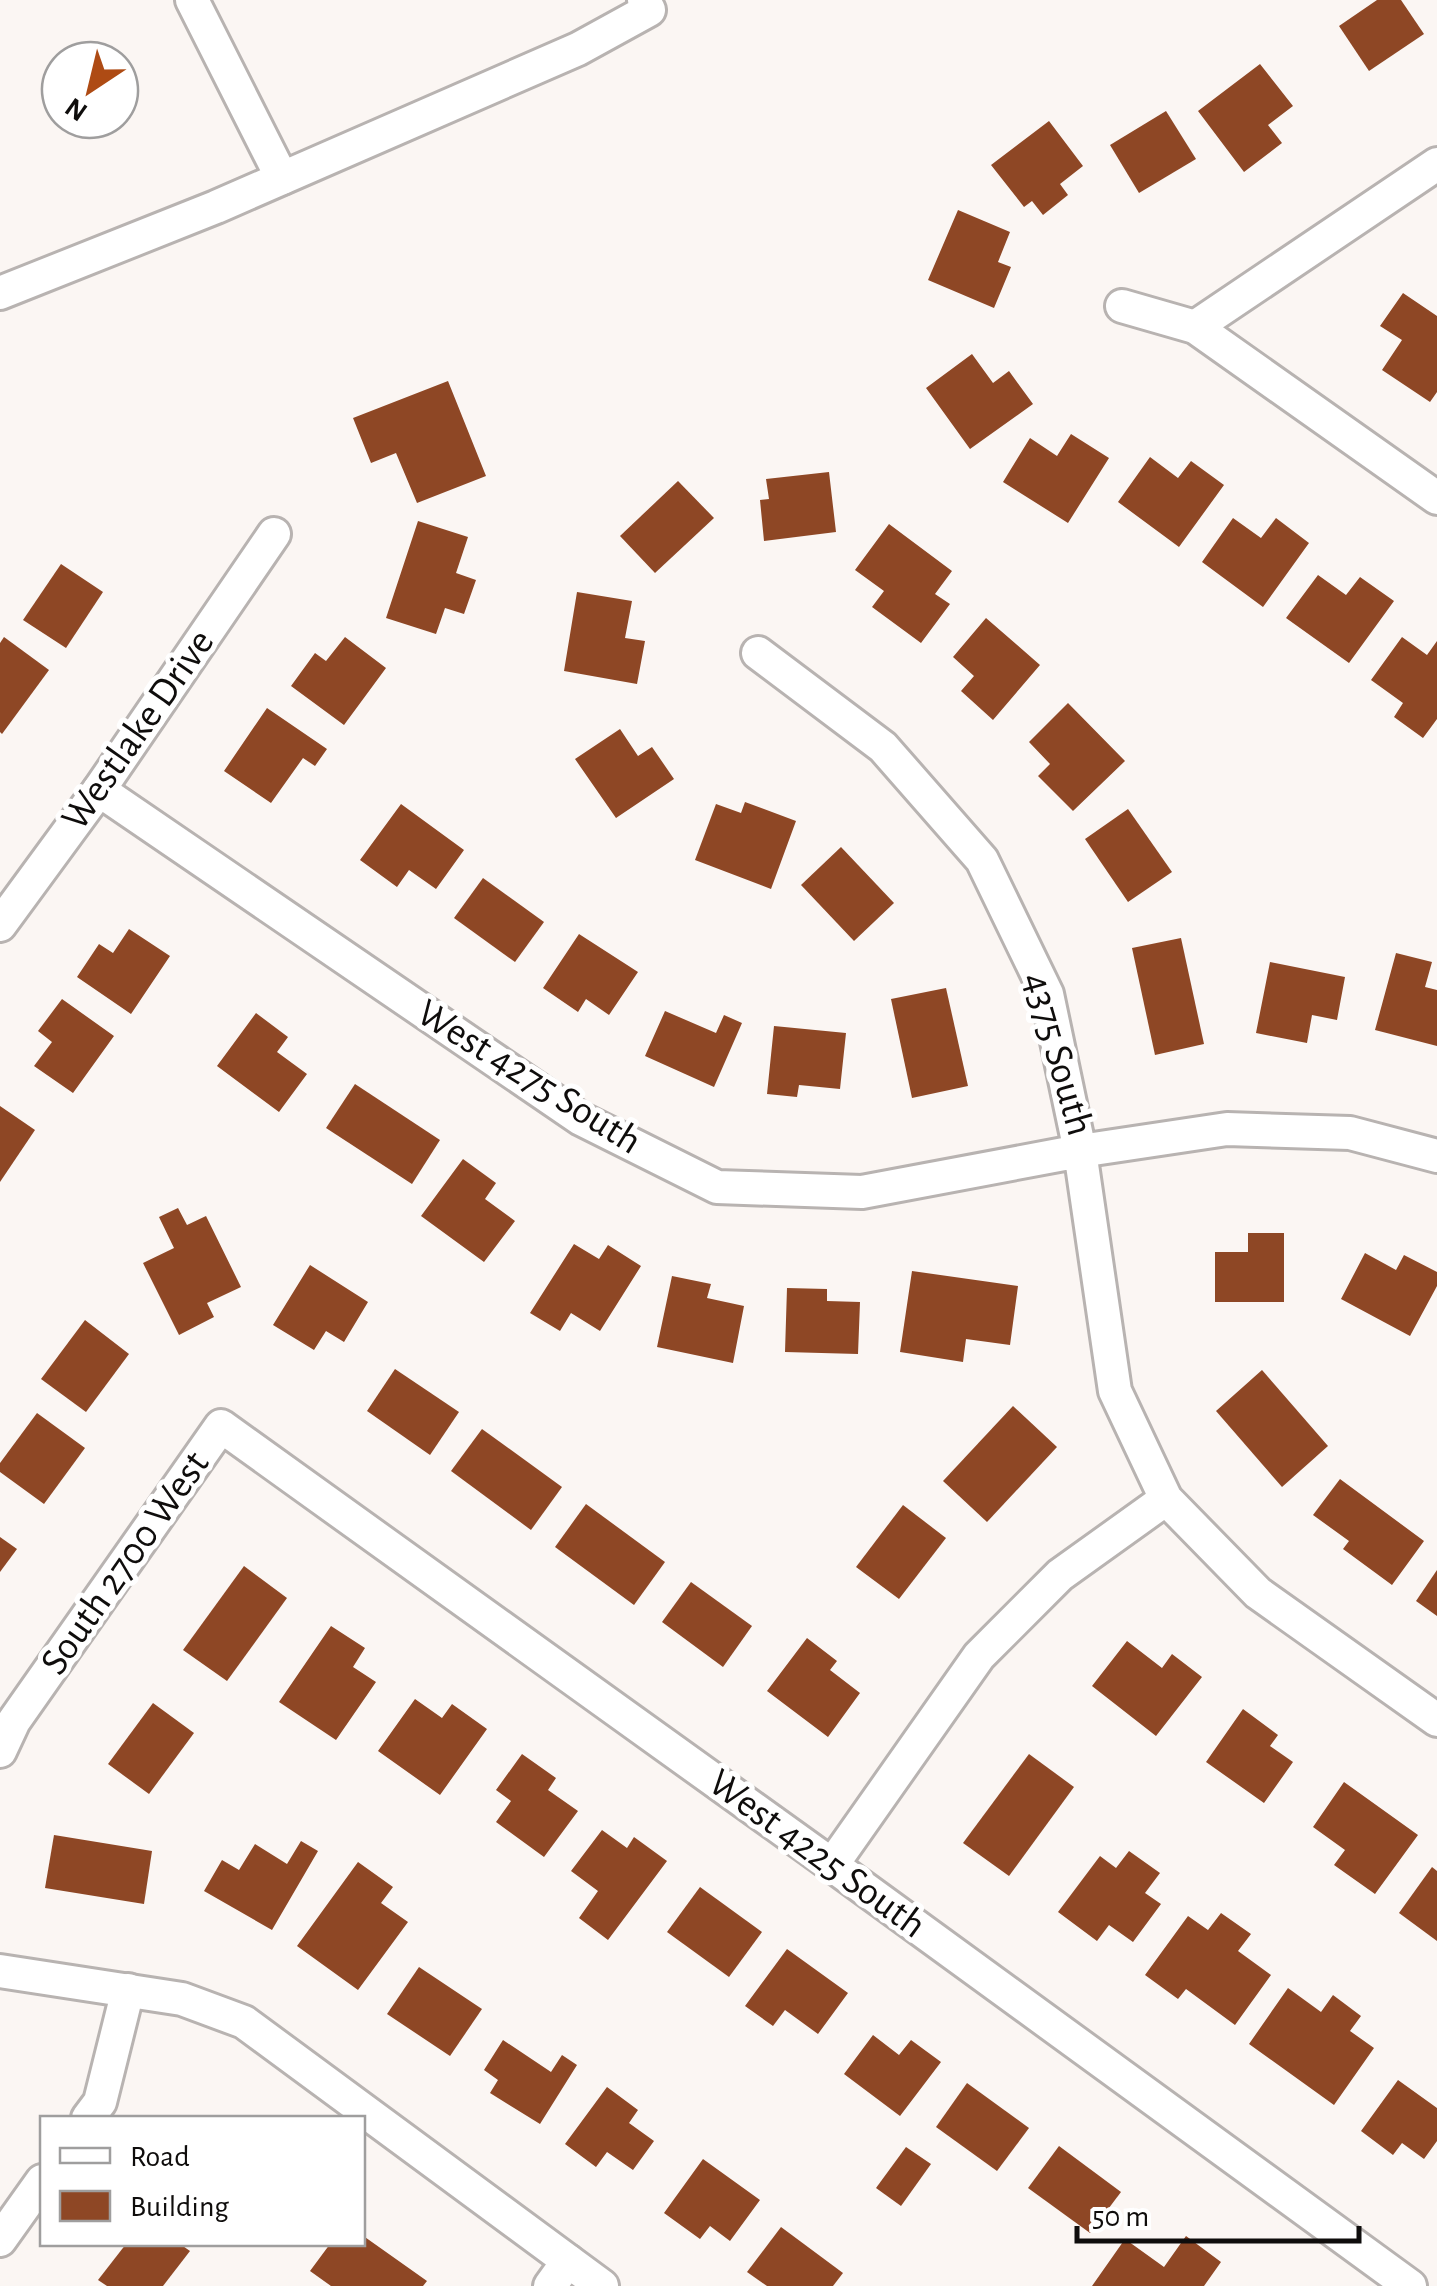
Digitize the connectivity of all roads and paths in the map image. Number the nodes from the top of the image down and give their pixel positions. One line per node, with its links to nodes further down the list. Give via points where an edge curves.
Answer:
1 (192, 0): 4 (street)
2 (644, 0): 4 (street, via 649,10 578,49)
3 (1437, 164): 7 (street)
4 (282, 178): 5 (street)
5 (0, 293)
6 (1122, 306): 7 (street)
7 (1195, 326): 8 (street)
8 (1437, 498)
9 (274, 534): 11 (street, Westlake Drive)
10 (758, 653): 13 (street, 4375 South, via 883,747 982,860 1047,994)
11 (98, 790): 12 (street, Westlake Drive); 13 (street, West 4275 South, via 581,1119 716,1187 862,1192)
12 (0, 924)
13 (1080, 1151): 14 (street, 4375 South, via 1227,1129 1350,1134); 16 (street, via 1115,1392)
14 (1437, 1156)
15 (222, 1426): 18 (street, South 2700 West, via 14,1721); 19 (street, West 4225 South)
16 (1166, 1499): 17 (street, via 1258,1593); 19 (street, via 1060,1575 978,1656)
17 (1437, 1720)
18 (0, 1752)
19 (832, 1865): 29 (street, West 4225 South)
20 (0, 1970): 21 (street)
21 (128, 1990): 22 (street, via 100,2102); 23 (street, via 182,1999 244,2022)
22 (90, 2116)
23 (362, 2116)
24 (365, 2119): 27 (street)
25 (40, 2184): 26 (street)
26 (0, 2240)
27 (559, 2274): 28 (street)
28 (602, 2286)
29 (1410, 2286)

